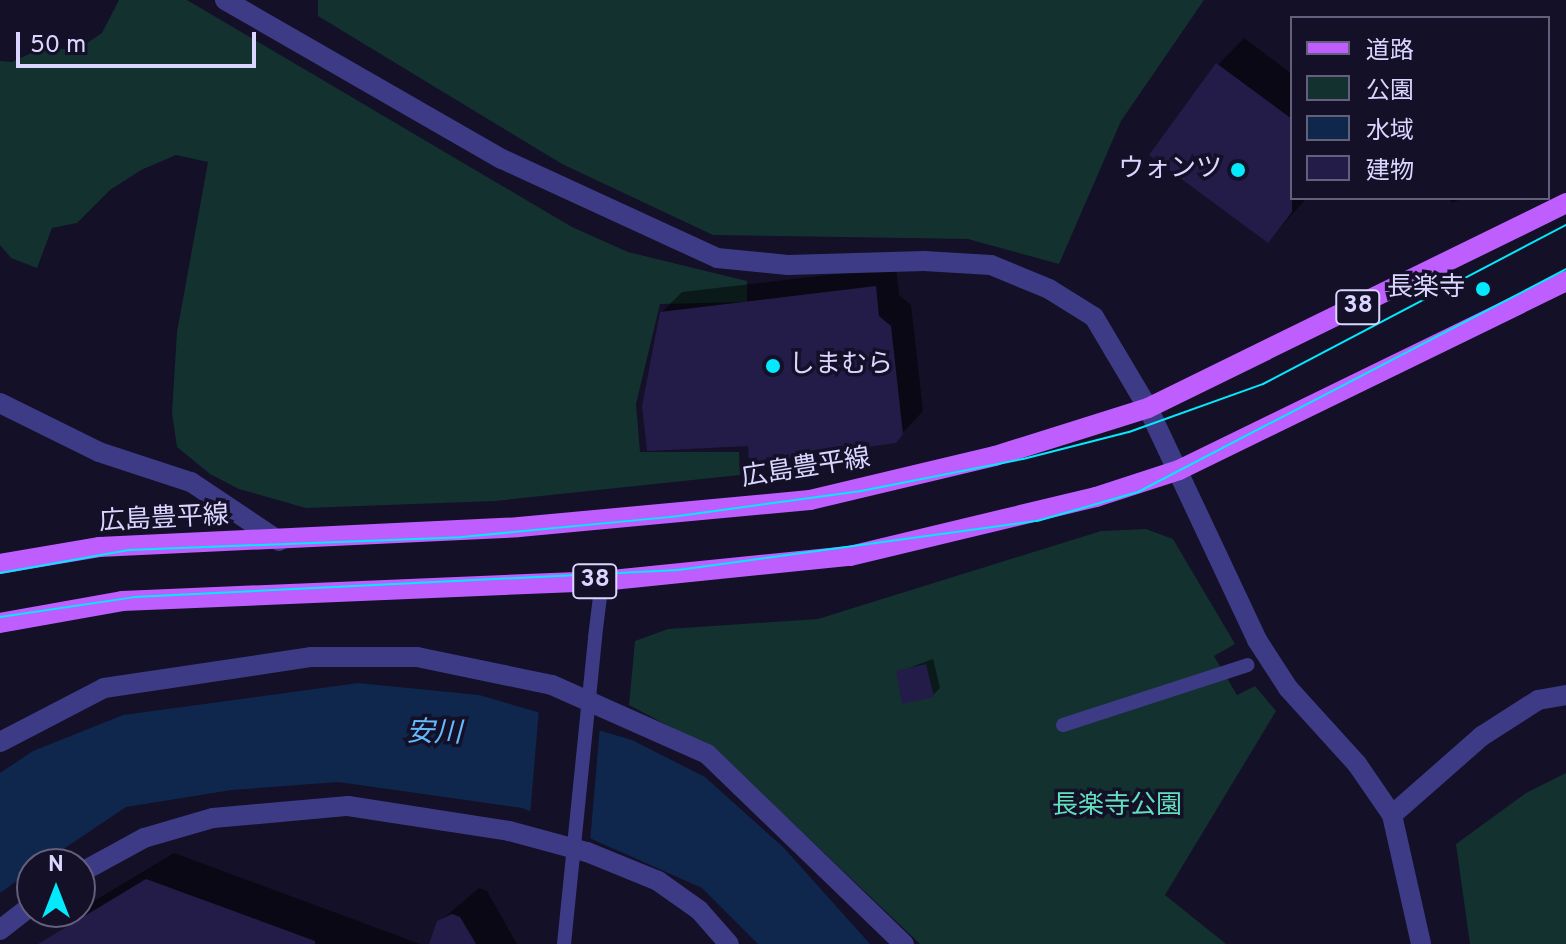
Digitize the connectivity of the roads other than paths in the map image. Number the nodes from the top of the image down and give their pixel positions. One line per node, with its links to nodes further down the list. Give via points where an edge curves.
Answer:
1 (225, 0): 5 (street, via 502,159 717,258 788,265 991,265 1049,289 1094,317)
2 (1566, 203): 5 (main road, 広島豊平線 / 38)
3 (1566, 281): 6 (main road, 38)
4 (0, 403): 7 (street, via 99,452 191,482)
5 (1148, 408): 6 (street); 7 (main road, 広島豊平線 / 38, via 995,456 810,500 519,527)
6 (1179, 470): 9 (main road, 38, via 1096,497 850,556); 15 (street, via 1257,640 1288,688 1357,764)
7 (279, 541): 8 (main road, 広島豊平線 / 38, via 99,547)
8 (0, 564)
9 (602, 581): 10 (main road, 38, via 122,601); 19 (lane, bridge)
10 (0, 623)
11 (1248, 665): 13 (lane)
12 (1566, 695): 15 (street, via 1538,700 1482,736)
13 (1063, 725)
14 (0, 742): 21 (street, via 104,688 312,657 417,657 552,685 707,754)
15 (1392, 815): 22 (street)
16 (96, 864): 20 (street, via 144,838 213,818 348,806 509,831 587,852 658,881 699,910)
17 (16, 918): 18 (street)
18 (0, 930)
19 (564, 944)
20 (729, 944)
21 (904, 944)
22 (1421, 944)

